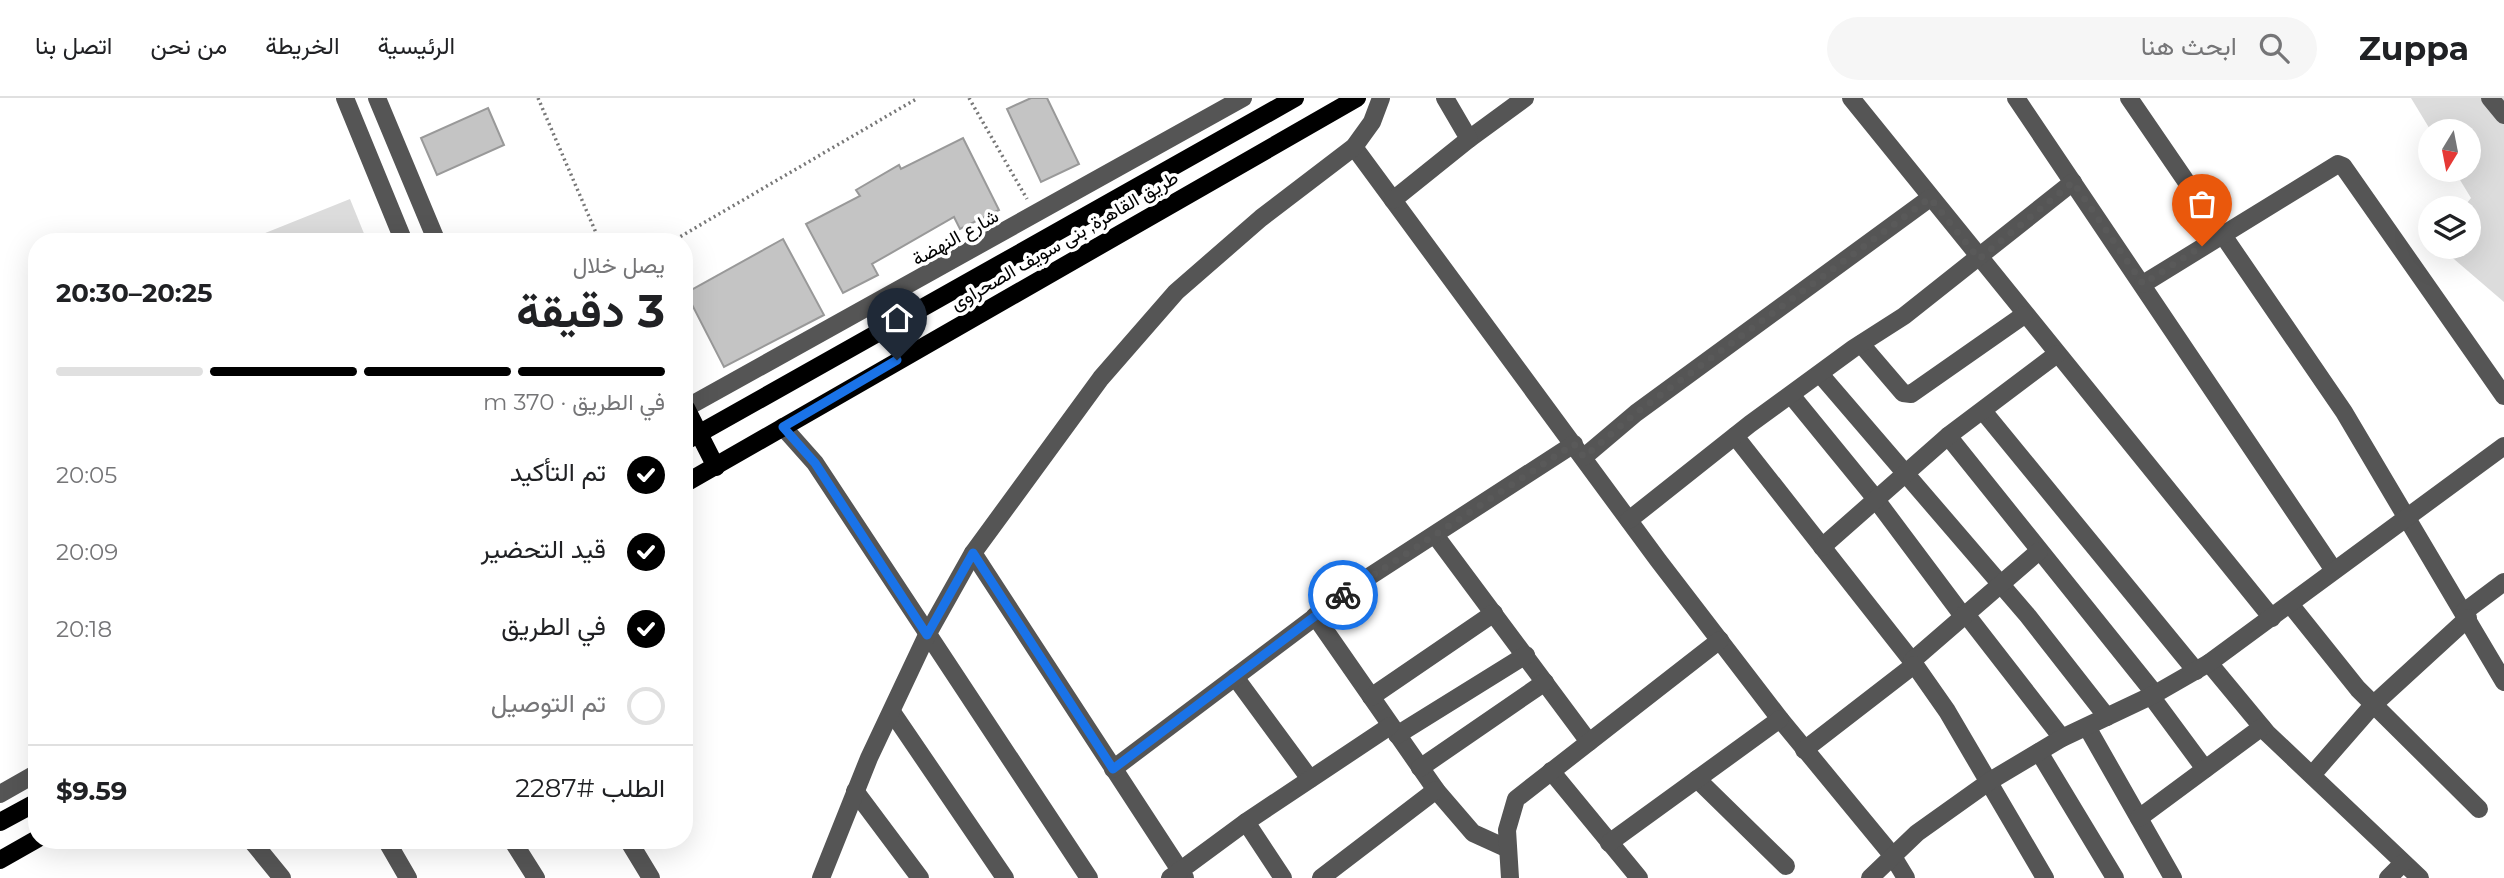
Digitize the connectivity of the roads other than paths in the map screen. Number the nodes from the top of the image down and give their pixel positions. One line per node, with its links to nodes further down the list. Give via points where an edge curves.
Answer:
1 (345, 98): 19 (street)
2 (377, 98): 20 (street)
3 (1243, 98): 30 (street, شارع النهضة)
4 (1295, 98): 35 (main road, طريق القاهرة, بنى سويف الصحراوى)
5 (1357, 98): 32 (main road, طريق القاهرة, بنى سويف الصحراوى)
6 (1381, 98): 15 (street)
7 (1445, 98): 14 (street)
8 (1525, 98): 14 (street)
9 (1851, 98): 17 (street)
10 (2016, 98): 16 (street)
11 (2129, 98): 21 (street)
12 (2490, 98): 13 (street)
13 (2504, 116)
14 (1469, 139): 18 (street)
15 (1354, 147): 18 (street); 48 (street, via 1261,218 1176,292 1101,378)
16 (2073, 182): 22 (street); 23 (street)
17 (1930, 198): 22 (street); 38 (street)
18 (1393, 200): 38 (street)
19 (400, 233)
20 (433, 233)
21 (2221, 233): 23 (street); 29 (street, via 2332,166 2343,166); 43 (street, via 2344,412)
22 (1979, 259): 24 (street); 25 (street)
23 (2143, 284): 49 (street)
24 (2024, 315): 25 (street, via 1911,394 1903,393); 26 (street)
25 (1861, 344): 27 (street)
26 (2057, 355): 31 (street); 57 (street)
27 (1820, 373): 28 (street); 40 (street)
28 (1791, 395): 33 (street); 42 (street)
29 (2504, 396)
30 (693, 405)
31 (1983, 411): 34 (street); 62 (street)
32 (783, 427): 39 (main road, طريق القاهرة, بنى سويف الصحراوى); 58 (street, via 815,463)
33 (1735, 436): 44 (street); 46 (street)
34 (1948, 436): 40 (street); 47 (street)
35 (693, 437)
36 (693, 439): 39 (main road)
37 (2504, 446): 43 (street)
38 (1579, 450): 44 (street); 45 (street)
39 (716, 467): 41 (main road, طريق القاهرة, بنى سويف الصحراوى)
40 (1905, 474): 42 (street); 51 (street)
41 (693, 479)
42 (1875, 499): 46 (street); 54 (street)
43 (2406, 516): 49 (street); 55 (street)
44 (1629, 520): 59 (street)
45 (1435, 535): 53 (street); 56 (street)
46 (1822, 547): 61 (street)
47 (2039, 551): 51 (street); 66 (street)
48 (973, 553): 58 (street); 80 (street)
49 (2333, 569): 52 (street)
50 (2504, 582): 55 (street)
51 (2001, 584): 54 (street); 70 (street)
52 (2290, 604): 57 (street); 68 (street)
53 (1494, 613): 60 (street); 67 (street)
54 (1964, 614): 61 (street); 75 (street)
55 (2465, 615): 65 (street); 68 (street)
56 (1315, 616): 63 (street); 67 (street)
57 (2272, 618): 62 (street)
58 (927, 635): 69 (street); 117 (street)
59 (1720, 640): 71 (street); 76 (street)
60 (1526, 655): 64 (street); 74 (street)
61 (1913, 663): 77 (street); 87 (street)
62 (2202, 667): 66 (street); 73 (street)
63 (1235, 677): 80 (street); 85 (street)
64 (1545, 682): 76 (street); 79 (street)
65 (2504, 682)
66 (2153, 695): 70 (street); 81 (street)
67 (1371, 697): 74 (street)
68 (2373, 705): 83 (street); 92 (street)
69 (892, 712): 89 (street); 116 (street)
70 (2107, 717): 72 (street)
71 (1780, 719): 77 (street); 86 (street)
72 (2087, 727): 75 (street); 93 (street)
73 (2262, 727): 81 (street); 83 (street)
74 (1394, 731): 79 (street); 85 (street)
75 (2062, 738): 78 (street)
76 (1589, 742): 82 (street)
77 (1804, 750): 103 (street)
78 (2039, 752): 87 (street); 124 (street)
79 (1420, 768): 88 (street)
80 (1113, 769): 108 (street)
81 (2205, 769): 93 (street)
82 (1551, 771): 96 (street); 98 (street, via 1516,799)
83 (2312, 775): 105 (street)
84 (28, 778): 90 (street)
85 (1310, 779): 95 (street)
86 (1697, 779): 96 (street); 106 (street)
87 (1990, 781): 103 (street); 123 (street)
88 (1436, 790): 98 (street, via 1473,833); 107 (street)
89 (856, 791): 114 (street); 115 (street)
90 (0, 794)
91 (28, 807): 94 (main road)
92 (2479, 808)
93 (2139, 818): 125 (street)
94 (0, 822)
95 (1246, 822): 108 (street); 118 (street)
96 (1609, 843): 109 (street)
97 (28, 844): 104 (main road)
98 (1506, 848): 120 (street)
99 (258, 849): 110 (street)
100 (391, 849): 111 (street)
101 (518, 849): 112 (street)
102 (633, 849): 113 (street)
103 (1892, 855): 121 (street); 122 (street)
104 (0, 860)
105 (2403, 863): 126 (street); 127 (street)
106 (1786, 866)
107 (1343, 872): 119 (street)
108 (1178, 876)
109 (1631, 876)
110 (282, 878)
111 (408, 878)
112 (536, 878)
113 (651, 878)
114 (821, 878)
115 (920, 878)
116 (1005, 878)
117 (1089, 878)
118 (1283, 878)
119 (1321, 878)
120 (1510, 878)
121 (1870, 878)
122 (1906, 878)
123 (2045, 878)
124 (2115, 878)
125 (2173, 878)
126 (2388, 878)
127 (2420, 878)

